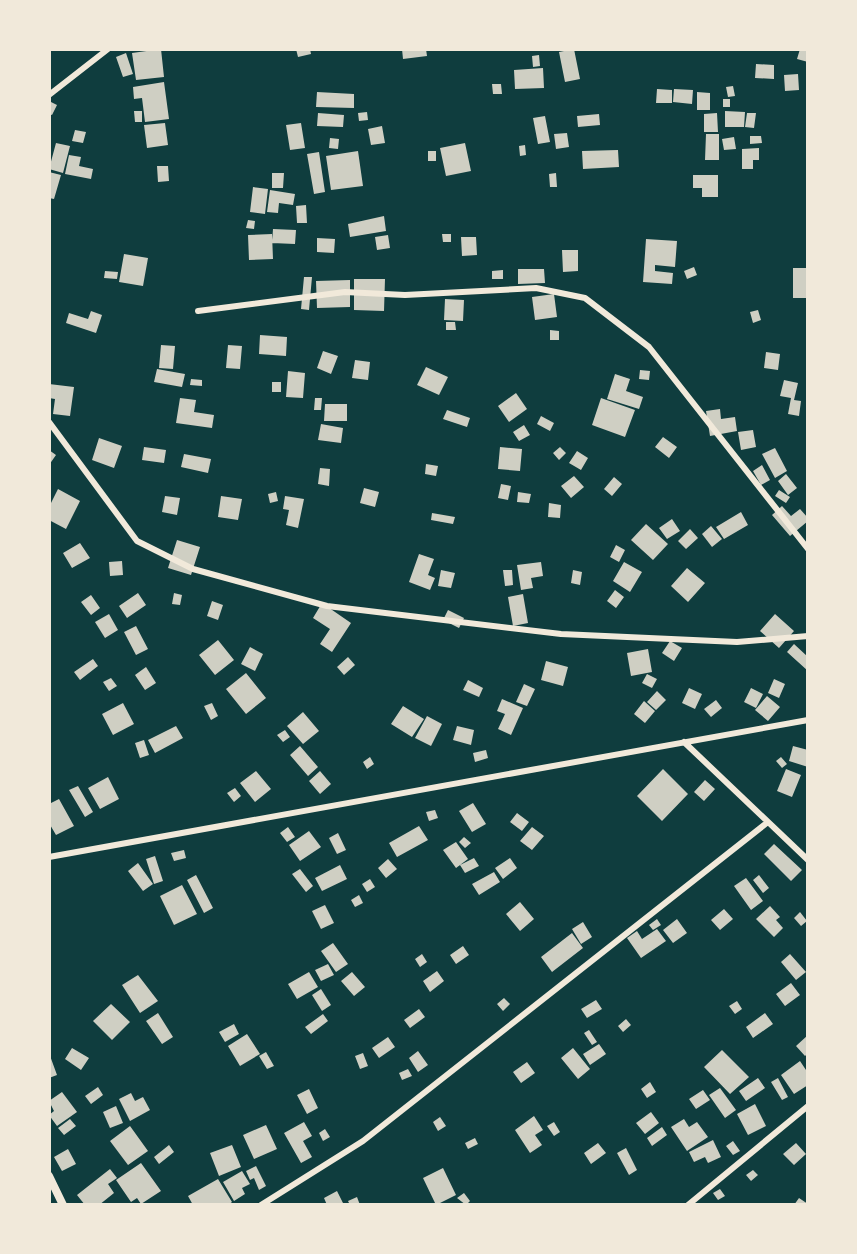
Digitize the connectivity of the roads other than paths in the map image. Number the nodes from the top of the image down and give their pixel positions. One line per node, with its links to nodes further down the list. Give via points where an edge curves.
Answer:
1 (108, 49): 2 (street)
2 (49, 95)
3 (198, 311): 5 (street, via 345,292 405,295 536,288 585,298 649,347)
4 (49, 422): 6 (street, via 137,541 193,569 327,606 561,634 737,642)
5 (808, 549)
6 (808, 636)
7 (808, 720): 8 (street)
8 (684, 742): 9 (street); 10 (street)
9 (768, 822): 11 (street); 15 (street, via 363,1141)
10 (49, 857)
11 (808, 860)
12 (808, 1106): 16 (street)
13 (49, 1176): 14 (street)
14 (63, 1205)
15 (261, 1205)
16 (688, 1205)

